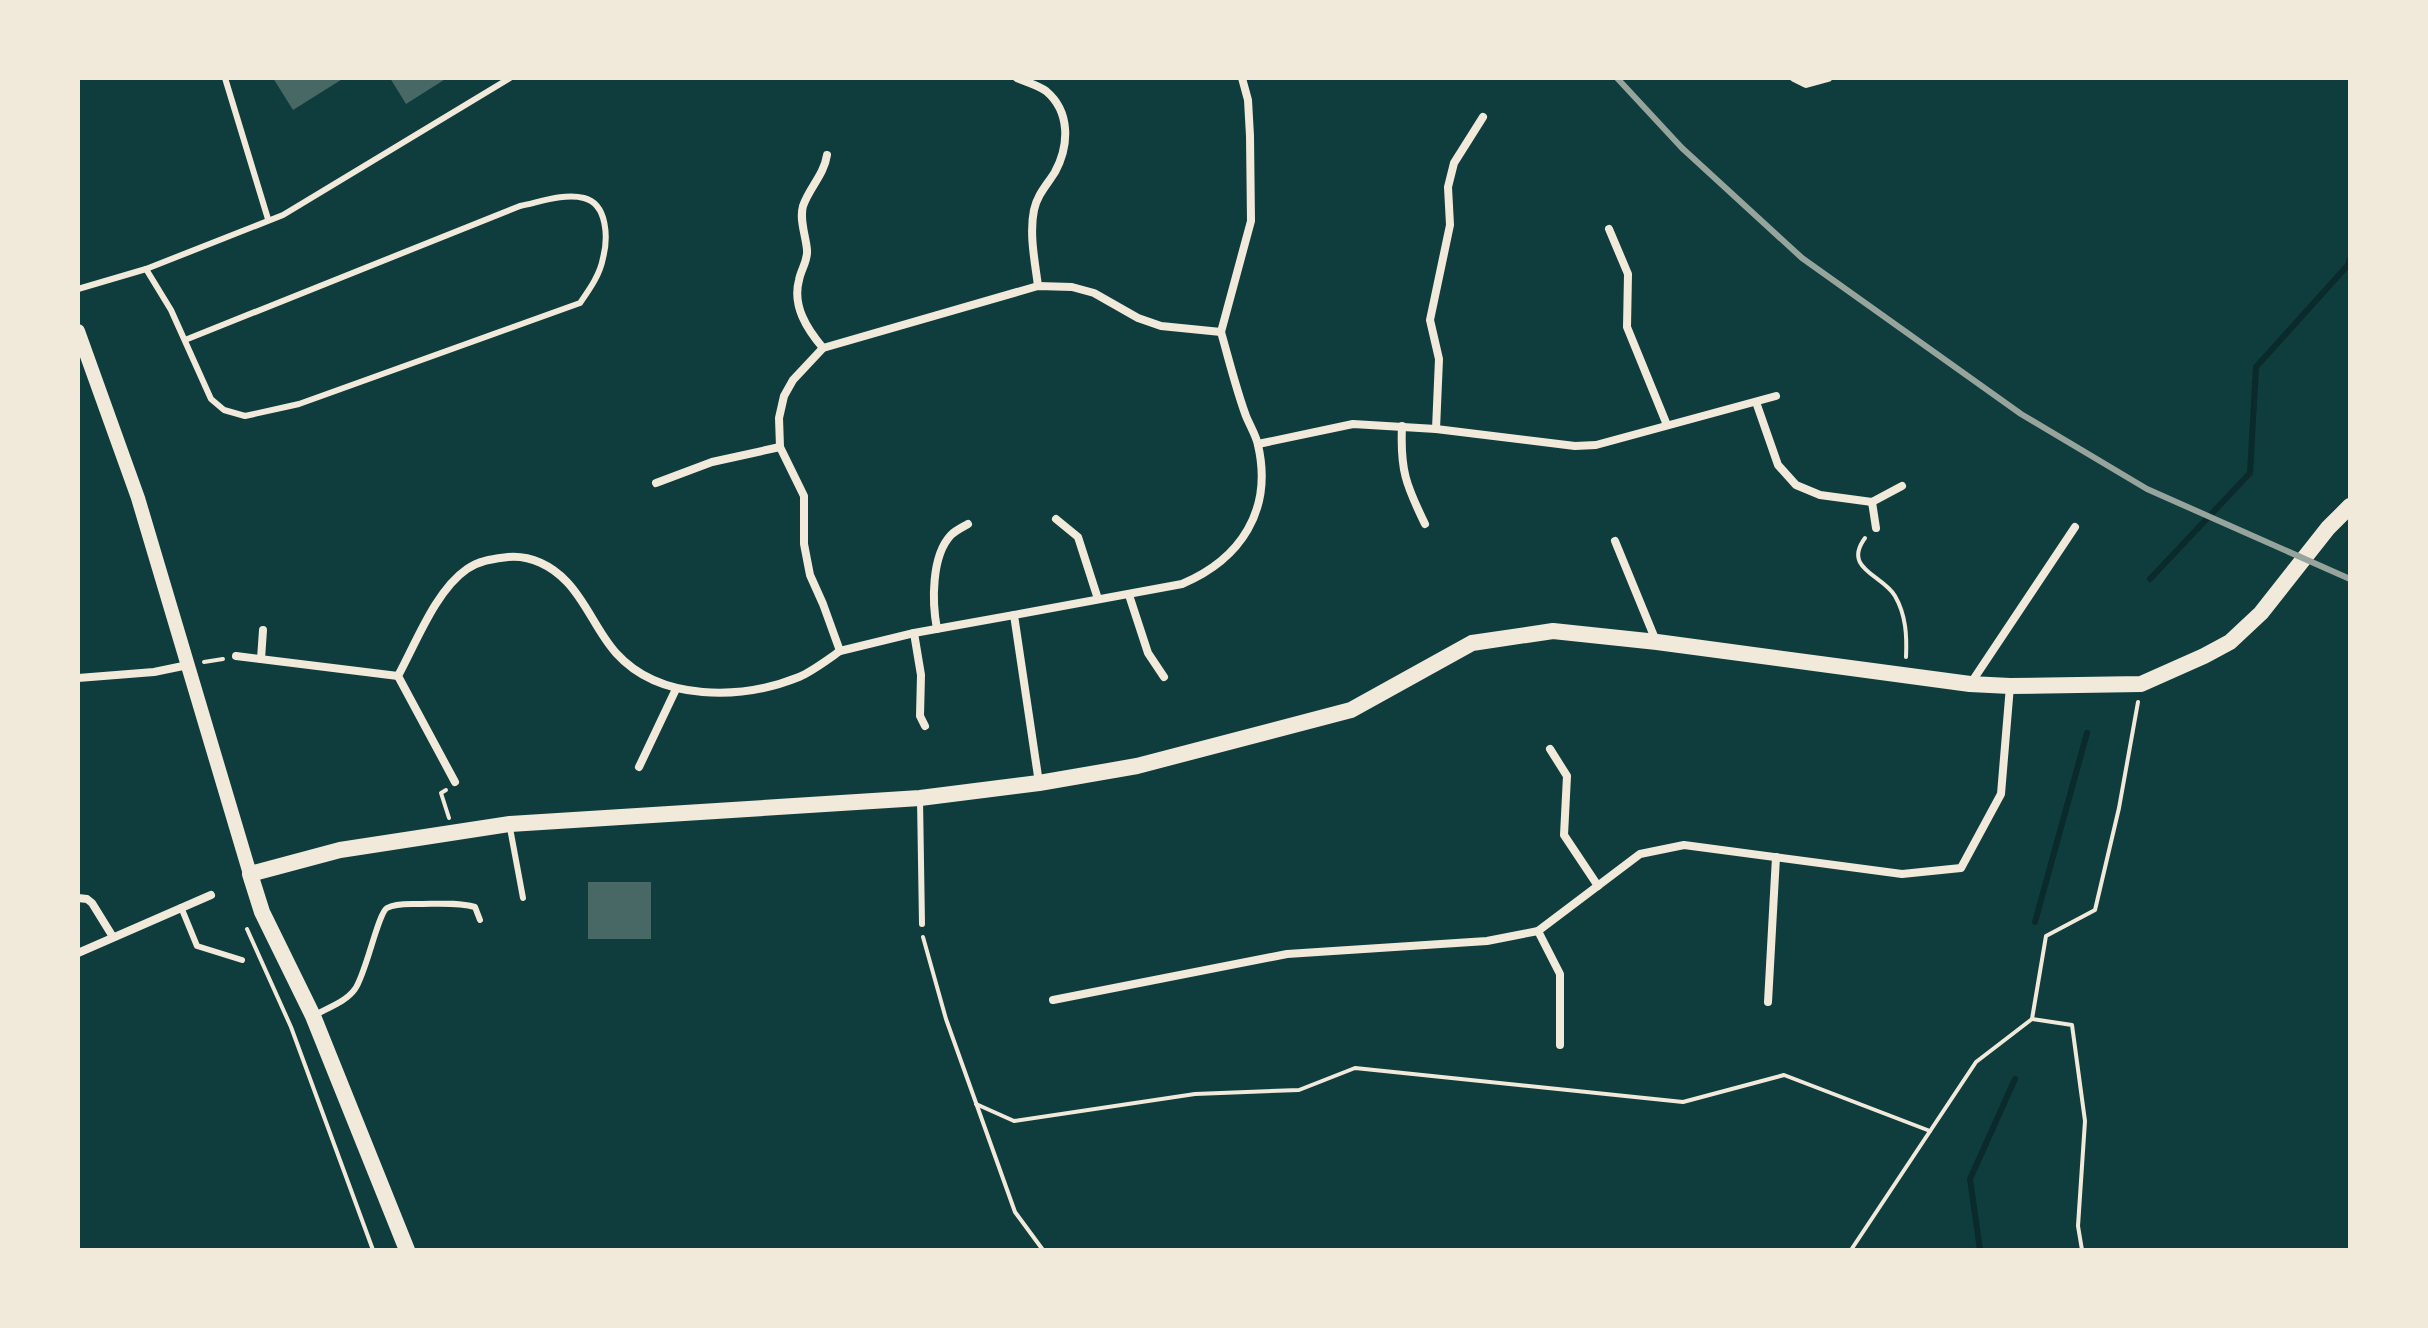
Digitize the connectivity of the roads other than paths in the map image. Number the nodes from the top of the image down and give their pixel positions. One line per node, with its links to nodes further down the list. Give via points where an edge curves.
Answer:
1 (225, 78): 9 (lane)
2 (510, 78): 9 (lane, via 283,215)
3 (1017, 78): 12 (street, via 1046,91 1065,122 1067,137 1034,210)
4 (1242, 78): 15 (street, via 1248,100 1251,221)
5 (1794, 78): 6 (street, via 1806,84)
6 (1828, 78)
7 (1483, 117): 22 (street, via 1454,163 1448,187 1450,225 1430,320 1439,359)
8 (827, 155): 17 (street, via 803,206 807,252 797,285 807,329)
9 (268, 219): 11 (lane)
10 (1609, 229): 20 (street, via 1628,274 1627,327)
11 (146, 269): 13 (lane); 16 (lane)
12 (1038, 286): 15 (street, via 1094,293 1161,326); 17 (street)
13 (78, 289)
14 (78, 331): 45 (street)
15 (1221, 332): 23 (street)
16 (185, 340): 16 (lane, via 211,399 224,410 245,416 299,404 580,303 603,259 605,222 596,205 584,198 520,206)
17 (823, 348): 24 (street, via 804,365 784,396)
18 (1776, 396): 19 (street)
19 (1756, 402): 20 (street); 27 (street, via 1778,465 1796,485 1820,495)
20 (1667, 425): 22 (street, via 1629,438 1575,446)
21 (1402, 426): 22 (street); 23 (street, via 1353,424); 31 (street, via 1403,476)
22 (1436, 429)
23 (1258, 444): 35 (street, via 1258,504 1238,546 1199,577)
24 (780, 447): 25 (street, via 712,462); 42 (street, via 804,496 810,575)
25 (656, 483)
26 (1902, 486): 27 (street)
27 (1872, 502): 33 (street)
28 (2350, 506): 50 (main road, via 2261,613 2230,642 2141,684)
29 (1056, 519): 36 (street, via 1078,537)
30 (968, 524): 38 (street, via 943,548 933,593)
31 (1425, 524)
32 (2075, 527): 49 (street)
33 (1876, 528)
34 (1615, 541): 41 (street)
35 (1129, 595): 36 (street); 47 (street, via 1148,653)
36 (1098, 599): 37 (street)
37 (1014, 615): 38 (street); 56 (street)
38 (937, 629): 40 (street)
39 (263, 630): 44 (street)
40 (914, 633): 42 (street); 52 (street)
41 (1657, 642): 49 (main road); 56 (main road, via 1553,631 1472,643 1351,710 1137,766)
42 (840, 651): 51 (street, via 802,676 768,687 707,693)
43 (236, 656): 44 (street)
44 (261, 659): 46 (street)
45 (190, 665): 48 (street); 60 (street)
46 (398, 676): 51 (street, via 447,588 486,560 513,557 554,570 578,595 617,654 644,675); 55 (street)
47 (1164, 677)
48 (78, 678)
49 (1970, 684): 50 (main road)
50 (2010, 686): 59 (street, via 2001,794 1961,868 1902,874)
51 (676, 689): 54 (street)
52 (925, 726)
53 (1550, 749): 61 (street, via 1567,776 1564,835)
54 (639, 767)
55 (455, 782)
56 (1039, 783): 57 (main road)
57 (920, 798): 58 (main road); 67 (lane)
58 (510, 824): 60 (main road, via 340,850); 64 (lane)
59 (1776, 857): 61 (street, via 1684,845 1640,854); 73 (street)
60 (250, 874): 74 (main road, via 262,912)
61 (1598, 886): 68 (street)
62 (211, 895): 65 (street)
63 (78, 898): 69 (street, via 92,903)
64 (523, 898)
65 (181, 907): 69 (street); 71 (lane, via 197,946)
66 (480, 920): 74 (lane, via 475,907 464,904 386,908 356,988)
67 (922, 924)
68 (1538, 931): 72 (street, via 1487,941 1287,954); 75 (street, via 1560,974)
69 (113, 937): 70 (street)
70 (78, 953)
71 (242, 960)
72 (1053, 1000)
73 (1768, 1002)
74 (313, 1016): 76 (main road)
75 (1560, 1045)
76 (407, 1250)

